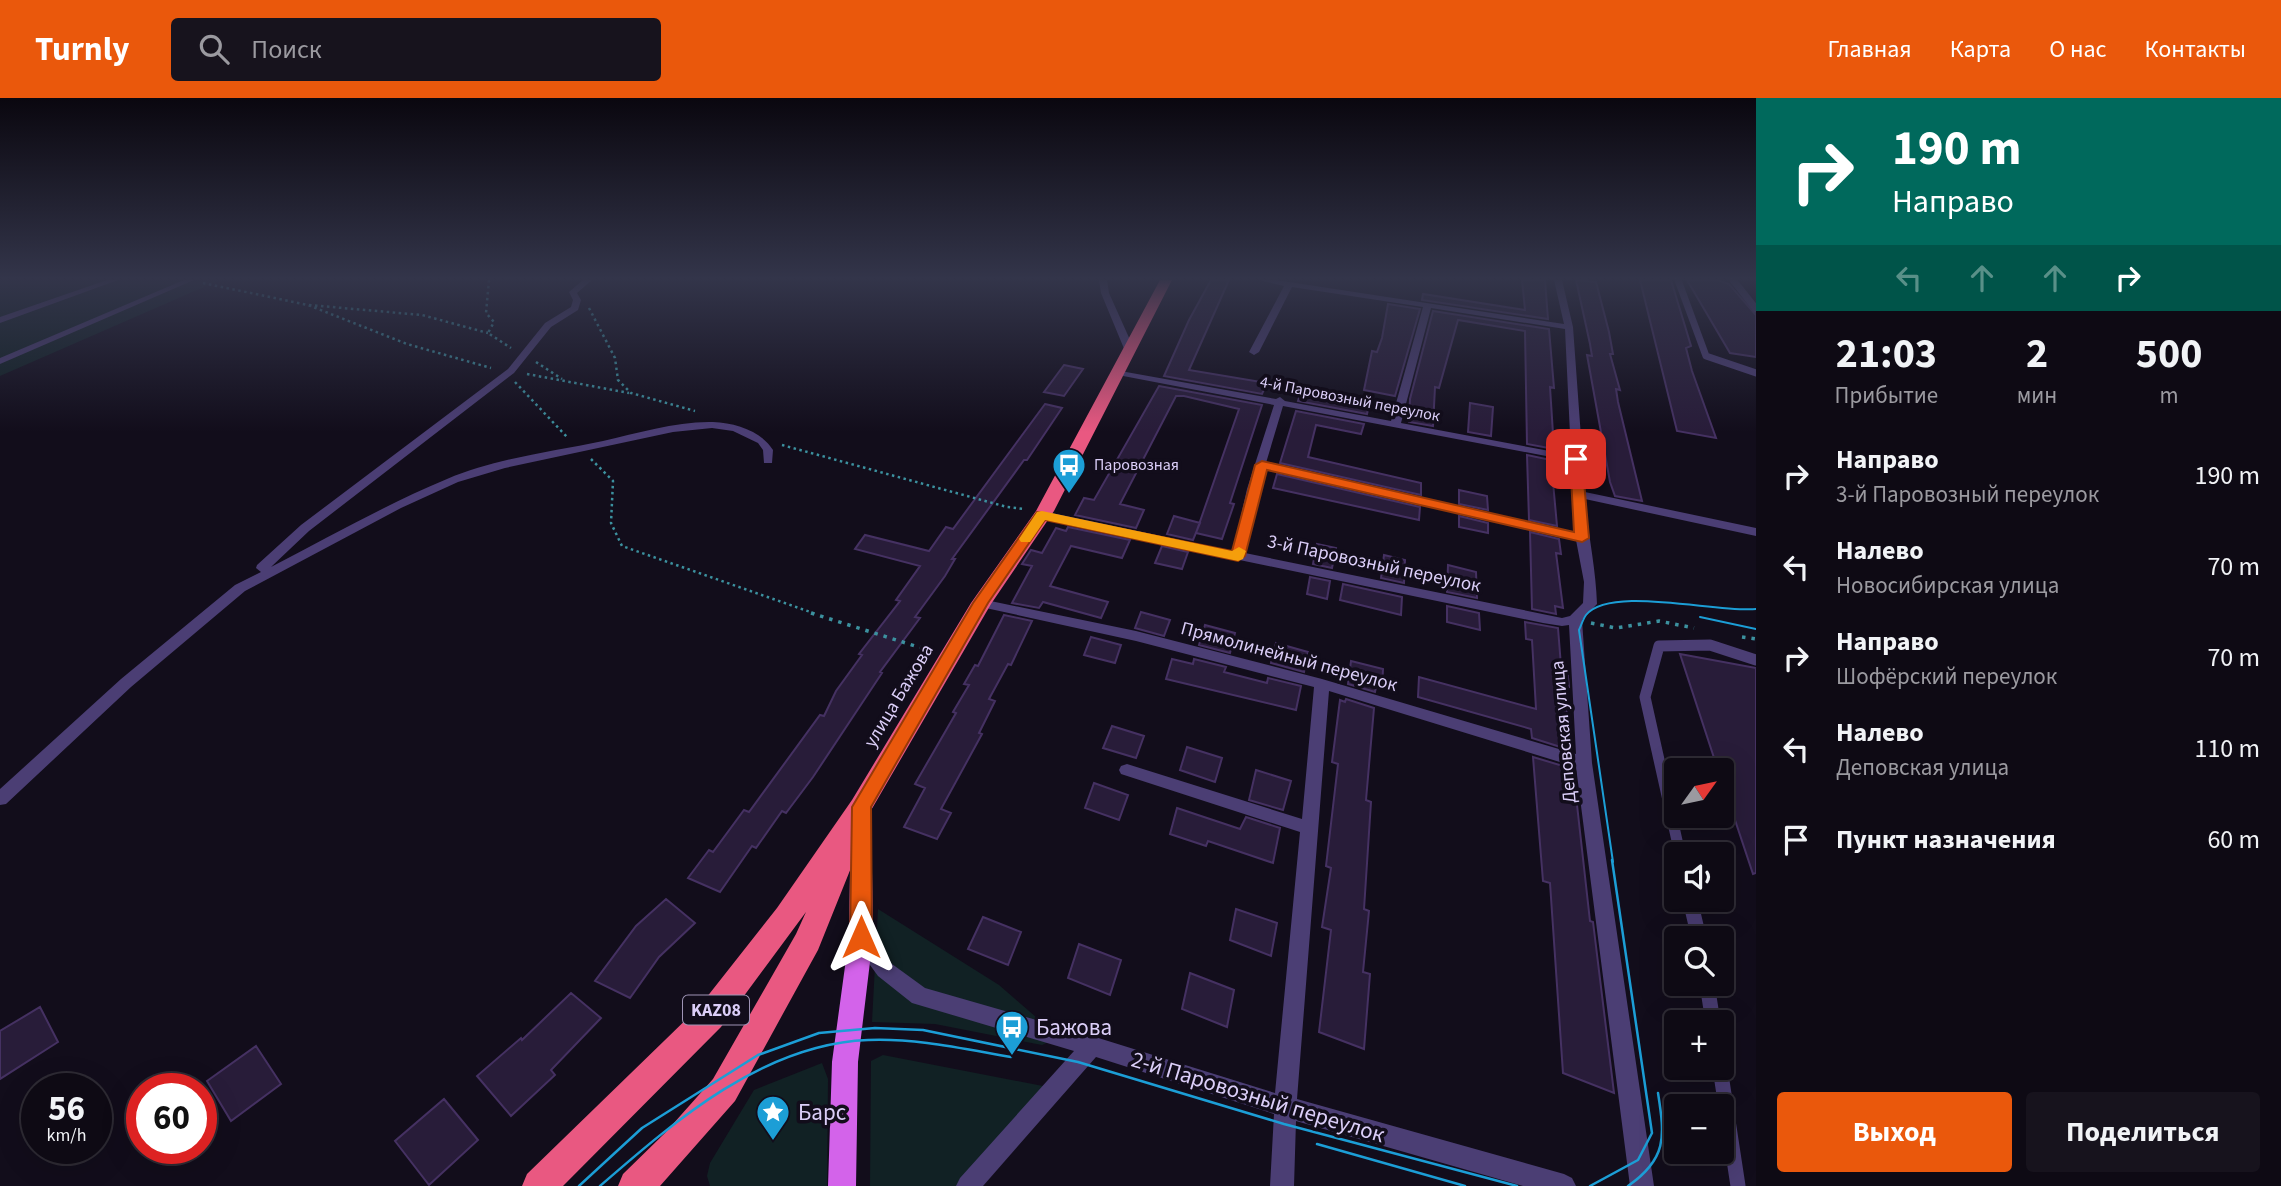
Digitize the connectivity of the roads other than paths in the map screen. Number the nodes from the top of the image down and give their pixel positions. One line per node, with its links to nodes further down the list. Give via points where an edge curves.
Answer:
1 (71, 331): 11 (street)
2 (544, 331): 24 (street, via 511,371 305,528)
3 (1121, 331): 9 (street)
4 (1140, 331): 9 (highway, улица Бажова)
5 (1265, 331): 10 (street)
6 (1421, 331): 15 (street)
7 (1569, 331): 16 (street)
8 (1697, 331): 13 (lane, via 1706,356)
9 (1130, 351): 12 (highway, улица Бажова)
10 (1254, 352)
11 (0, 361)
12 (1118, 372): 14 (street, 4-й Паровозный переулок); 20 (highway, улица Бажова)
13 (1756, 373)
14 (1280, 400): 15 (street, 4-й Паровозный переулок); 18 (street)
15 (1395, 424): 16 (street, 4-й Паровозный переулок)
16 (1576, 459): 19 (street)
17 (768, 461): 24 (street, via 768,450 751,434 712,425 577,448 454,480)
18 (1262, 465): 22 (street); 23 (street)
19 (1580, 494): 21 (street); 22 (street)
20 (1043, 513): 23 (street, 3-й Паровозный переулок); 25 (highway, улица Бажова)
21 (1756, 532)
22 (1582, 538): 26 (street, via 1590,604)
23 (1238, 556): 26 (street, 3-й Паровозный переулок, via 1544,619)
24 (240, 589): 31 (street, via 126,683)
25 (981, 603): 28 (street, Прямолинейный переулок, via 1136,636); 32 (highway, улица Бажова)
26 (1575, 620): 29 (street, Деповская улица)
27 (1756, 660): 34 (lane, via 1710,645 1659,646 1645,697)
28 (1322, 684): 29 (street, Прямолинейный переулок); 33 (street)
29 (1584, 763): 45 (street, Деповская улица)
30 (1128, 770): 33 (street)
31 (0, 799)
32 (861, 807): 35 (main road); 39 (highway, KAZ08, via 787,917 710,1017); 40 (highway, KAZ08, via 808,941 724,1090)
33 (1311, 829): 38 (street)
34 (1677, 842)
35 (861, 937): 36 (street, 2-й Паровозный переулок, via 885,970 919,996); 41 (main road, via 845,1062)
36 (1092, 1046): 38 (street, 2-й Паровозный переулок); 42 (street)
37 (1722, 1080): 46 (lane)
38 (1285, 1107): 43 (street); 44 (street, 2-й Паровозный переулок)
39 (539, 1186)
40 (635, 1186)
41 (842, 1186)
42 (968, 1186)
43 (1282, 1186)
44 (1564, 1186)
45 (1642, 1186)
46 (1738, 1186)

